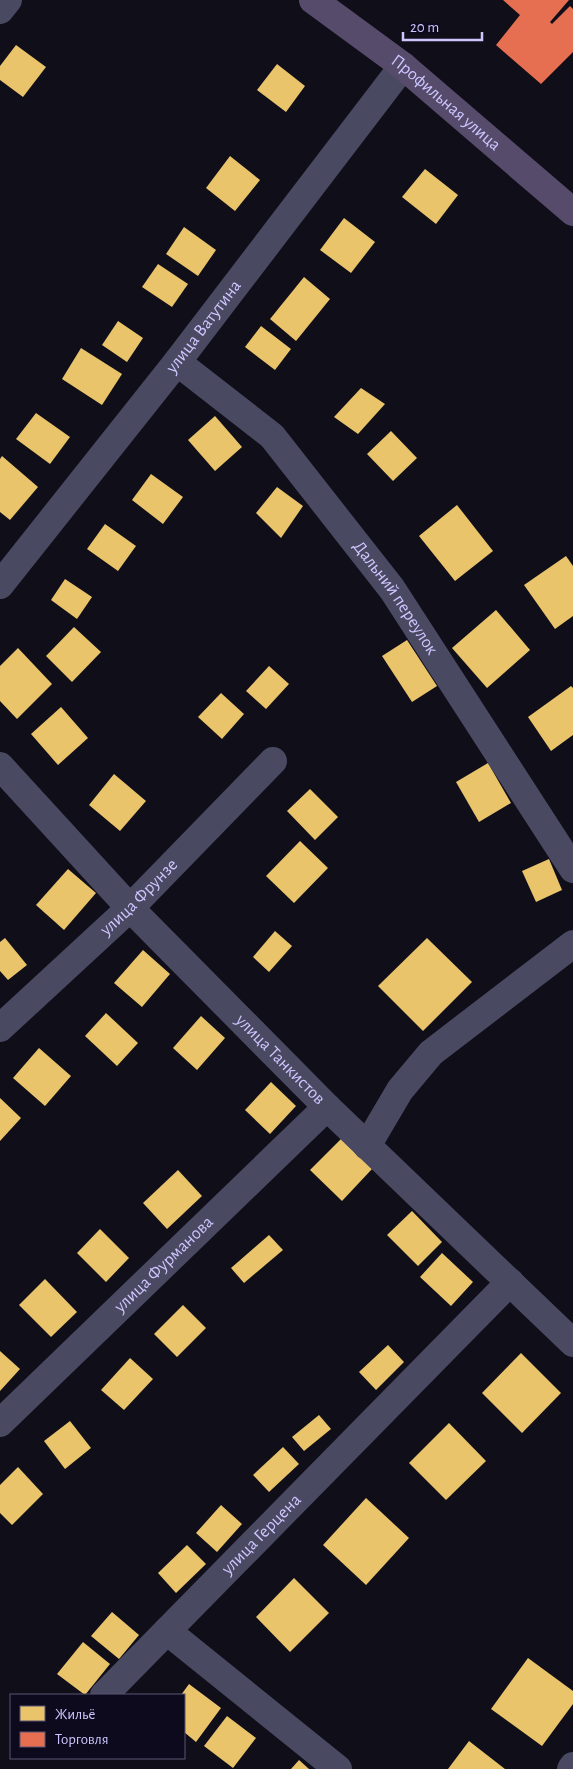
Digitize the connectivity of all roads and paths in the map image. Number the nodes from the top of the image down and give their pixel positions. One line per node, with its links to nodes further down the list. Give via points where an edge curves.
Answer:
1 (8, 0): 3 (street)
2 (313, 0): 4 (main road, Профильная улица)
3 (0, 10)
4 (402, 66): 5 (main road, Профильная улица); 6 (street, улица Ватутина)
5 (573, 212)
6 (177, 362): 7 (street, улица Ватутина); 10 (street, Дальний переулок, via 272,436 392,589)
7 (0, 585)
8 (272, 762): 11 (street, улица Фрунзе)
9 (0, 766): 11 (street, улица Танкистов)
10 (573, 869)
11 (130, 908): 13 (street, улица Фрунзе); 14 (street, улица Танкистов)
12 (573, 944): 15 (street, via 431,1053 400,1090)
13 (0, 1028)
14 (327, 1107): 15 (street, улица Танкистов); 18 (street, улица Фурманова)
15 (367, 1146): 16 (street, улица Танкистов)
16 (510, 1282): 17 (street, улица Танкистов); 19 (street, улица Герцена)
17 (573, 1343)
18 (0, 1423)
19 (167, 1631): 20 (street, улица Герцена); 21 (street)
20 (105, 1694)
21 (338, 1769)

